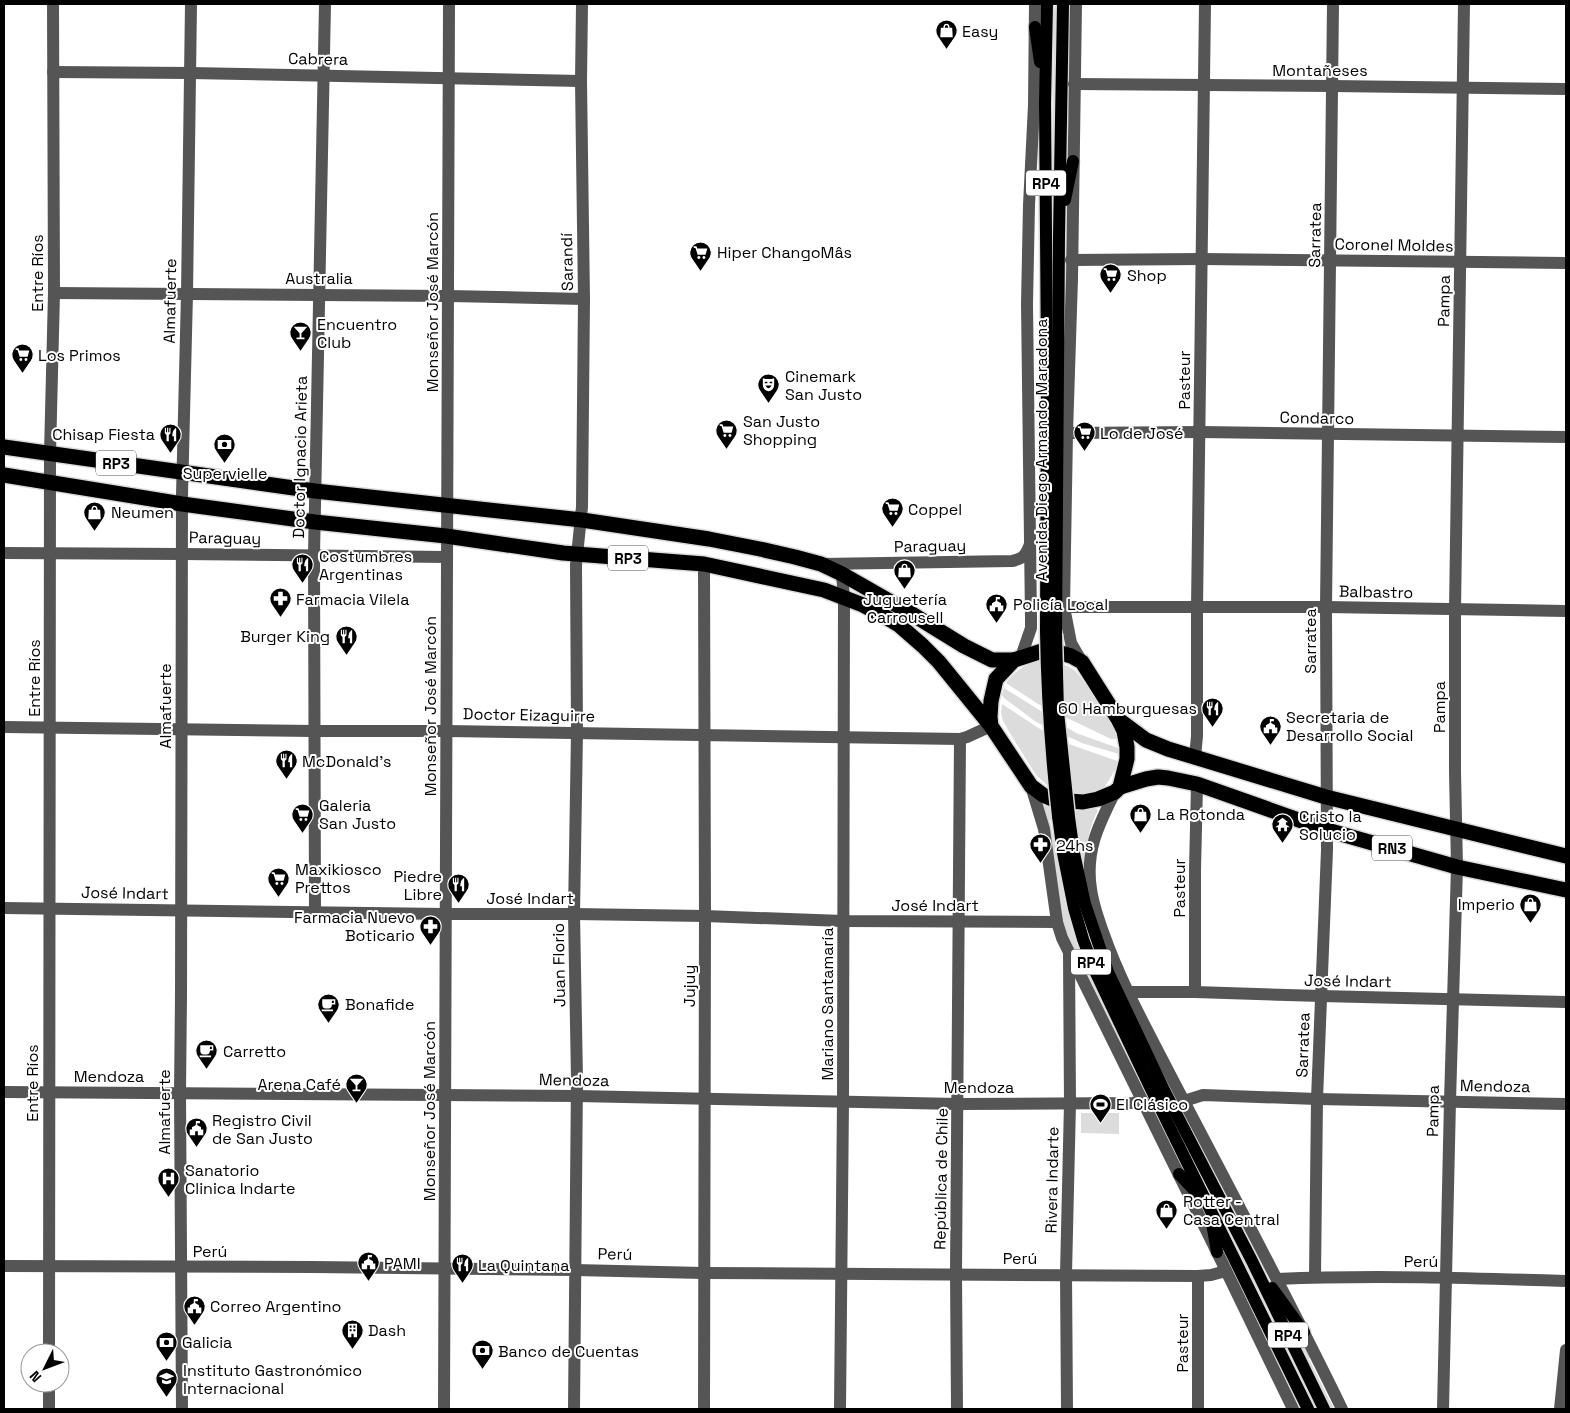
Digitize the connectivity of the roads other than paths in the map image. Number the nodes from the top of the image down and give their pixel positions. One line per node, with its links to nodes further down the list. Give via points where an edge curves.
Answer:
1 (53, 4): 14 (street, Entre Ríos)
2 (191, 4): 15 (street, Almafuerte)
3 (325, 4): 16 (street, Doctor Ignacio Arieta)
4 (449, 4): 17 (street, Monseñor José Marcón)
5 (582, 4): 18 (street, Sarandí)
6 (1035, 4): 13 (street, Avenida Diego Armando Maradona)
7 (1047, 4): 24 (main road, Avenida Diego Armando Maradona / RP4)
8 (1063, 4): 26 (main road, Avenida Diego Armando Maradona / RP4)
9 (1076, 4): 19 (street, Avenida Diego Armando Maradona)
10 (1205, 4): 20 (street, Pasteur)
11 (1333, 4): 21 (street, Sarratea)
12 (1464, 4): 22 (street, Pampa)
13 (1035, 28): 24 (main road); 53 (street, Avenida Diego Armando Maradona, via 1027,304)
14 (53, 72): 15 (street, Cabrera); 32 (street, Entre Ríos)
15 (190, 73): 16 (street, Cabrera); 33 (street, Almafuerte)
16 (323, 76): 17 (street, Cabrera); 34 (street, Doctor Ignacio Arieta)
17 (448, 79): 18 (street, Cabrera); 35 (street, Monseñor José Marcón)
18 (581, 81): 36 (street, Sarandí)
19 (1074, 84): 20 (street, Montañeses); 25 (street, Avenida Diego Armando Maradona)
20 (1204, 85): 21 (street, Montañeses); 27 (street, Pasteur)
21 (1332, 86): 22 (street, Montañeses); 29 (street, Sarratea)
22 (1462, 88): 23 (street, Montañeses); 30 (street, Pampa)
23 (1566, 89)
24 (1045, 103): 69 (main road, Avenida Diego Armando Maradona / RP4)
25 (1073, 161): 26 (main road); 28 (street, Avenida Diego Armando Maradona)
26 (1059, 235): 69 (main road, Avenida Diego Armando Maradona / RP4)
27 (1201, 259): 28 (street, Coronel Moldes); 29 (street, Coronel Moldes); 37 (street, Pasteur)
28 (1072, 260): 38 (street, Avenida Diego Armando Maradona)
29 (1330, 260): 30 (street, Coronel Moldes); 39 (street, Sarratea)
30 (1461, 262): 31 (street, Coronel Moldes); 40 (street, Pampa)
31 (1566, 263)
32 (54, 293): 33 (street, Australia); 43 (street, Entre Ríos)
33 (187, 294): 34 (street, Australia); 44 (street, Almafuerte)
34 (320, 295): 35 (street, Australia); 47 (street, Doctor Ignacio Arieta)
35 (449, 296): 36 (street, Australia); 49 (street, Monseñor José Marcón)
36 (584, 299): 50 (street, Sarandí)
37 (1200, 432): 38 (street, Condarco); 39 (street, Condarco); 65 (street, Pasteur)
38 (1067, 433): 64 (street, Avenida Diego Armando Maradona)
39 (1328, 435): 40 (street, Condarco); 66 (street, Sarratea)
40 (1458, 436): 41 (street, Condarco); 67 (street, Pampa)
41 (1566, 438)
42 (4, 447): 43 (highway, RP3)
43 (50, 453): 44 (highway, RP3); 46 (street, Entre Ríos)
44 (182, 472): 47 (highway, RP3); 48 (street, Almafuerte)
45 (4, 476): 46 (highway, RP3)
46 (50, 483): 48 (highway, RP3); 55 (street, Entre Ríos)
47 (315, 491): 49 (highway, RP3); 51 (street, Doctor Ignacio Arieta)
48 (182, 504): 51 (highway, RP3); 56 (street, Almafuerte)
49 (448, 505): 50 (highway, RP3); 52 (street, Monseñor José Marcón)
50 (582, 520): 57 (street, Juan Florio); 61 (highway, RP3, via 709,539)
51 (315, 522): 52 (highway, RP3); 58 (street, Doctor Ignacio Arieta)
52 (446, 536): 57 (highway, RP3); 59 (street, Monseñor José Marcón)
53 (1030, 544): 61 (street, Paraguay, via 1023,557 1012,561); 70 (street, Avenida Diego Armando Maradona, via 1031,628)
54 (4, 553): 55 (street, Paraguay)
55 (50, 554): 56 (street, Paraguay); 75 (street, Entre Ríos)
56 (182, 554): 58 (street, Paraguay); 76 (street, Almafuerte)
57 (577, 554): 60 (highway, RP3); 79 (street, Juan Florio)
58 (314, 555): 59 (street, Paraguay); 77 (street, Doctor Ignacio Arieta)
59 (446, 557): 78 (street, Monseñor José Marcón)
60 (704, 564): 63 (highway, RP3, via 808,585); 80 (street, Jujuy)
61 (821, 564): 62 (highway, RP3)
62 (842, 574): 63 (street, Mariano Santamaría); 70 (highway, RP3, via 992,660)
63 (844, 598): 73 (highway, RP3, via 877,612 909,633 938,662); 81 (street, Mariano Santamaría)
64 (1064, 607): 65 (street, Balbastro); 71 (street, Avenida Diego Armando Maradona, via 1071,643)
65 (1197, 607): 66 (street, Balbastro); 83 (street, Pasteur)
66 (1326, 608): 67 (street, Balbastro); 87 (street, Sarratea)
67 (1455, 610): 68 (street, Balbastro); 90 (street, Pampa)
68 (1566, 611)
69 (1051, 633): 88 (main road, Avenida Diego Armando Maradona / RP4, bridge)
70 (1017, 658): 71 (highway, via 1051,650); 73 (highway, via 996,679 991,701)
71 (1082, 662): 72 (highway, RN3)
72 (1118, 719): 83 (highway, RN3, via 1146,740); 86 (highway, RN3, via 1128,747 1128,759)
73 (991, 726): 82 (street, Doctor Eizaguirre); 85 (highway, RN3)
74 (4, 727): 75 (street, Doctor Eizaguirre)
75 (50, 728): 76 (street, Doctor Eizaguirre); 95 (street, Entre Ríos)
76 (181, 729): 77 (street, Doctor Eizaguirre); 96 (street, Almafuerte)
77 (313, 731): 78 (street, Doctor Eizaguirre); 97 (street, Doctor Ignacio Arieta)
78 (447, 731): 79 (street, Doctor Eizaguirre); 98 (street, Monseñor José Marcón)
79 (577, 732): 80 (street, Doctor Eizaguirre); 99 (street, Juan Florio)
80 (705, 735): 81 (street, Doctor Eizaguirre); 100 (street, Jujuy)
81 (843, 737): 82 (street, Doctor Eizaguirre); 102 (street, Mariano Santamaría)
82 (960, 739): 101 (street, República de Chile)
83 (1195, 757): 87 (highway, RN3)
84 (1197, 784): 86 (highway, RN3, via 1158,777); 89 (highway, RN3); 106 (street, Pasteur)
85 (1031, 786): 86 (highway, RN3, via 1055,800 1071,802 1098,799); 103 (street, via 1044,829)
86 (1118, 789): 105 (street, via 1099,824 1091,852 1091,888 1108,946)
87 (1326, 797): 89 (street, Sarratea); 90 (highway, RN3)
88 (1064, 817): 125 (main road, Avenida Diego Armando Maradona / RP4, via 1062,853 1074,908 1094,970); 127 (main road, Avenida Diego Armando Maradona / RP4, via 1085,904 1108,972)
89 (1327, 830): 92 (highway, RN3); 107 (street, Sarratea)
90 (1456, 830): 91 (highway, RN3); 92 (street, Pampa)
91 (1566, 856)
92 (1457, 867): 93 (highway, RN3); 108 (street, Pampa)
93 (1566, 890)
94 (4, 908): 95 (street, José Indart)
95 (48, 909): 96 (street, José Indart); 111 (street, Entre Ríos)
96 (180, 910): 97 (street, José Indart); 112 (street, Almafuerte)
97 (314, 912): 98 (street, José Indart)
98 (445, 914): 99 (street, José Indart); 113 (street, Monseñor José Marcón)
99 (574, 914): 100 (street, José Indart); 114 (street, Juan Florio)
100 (706, 916): 102 (street, José Indart); 115 (street, Jujuy)
101 (959, 920): 102 (street, José Indart); 103 (street, José Indart); 122 (street, República de Chile)
102 (843, 921): 117 (street, Mariano Santamaría)
103 (1056, 922): 104 (street)
104 (1069, 952): 118 (street); 121 (street, Rivera Indarte)
105 (1128, 992): 106 (street, José Indart); 119 (street)
106 (1195, 992): 107 (street, José Indart)
107 (1321, 996): 108 (street, José Indart); 116 (street, Sarratea)
108 (1453, 999): 109 (street, José Indart); 120 (street, Pampa)
109 (1566, 1002)
110 (4, 1092): 111 (street, Mendoza)
111 (48, 1092): 112 (street, Mendoza); 129 (street, Entre Ríos)
112 (180, 1093): 113 (street, Mendoza); 130 (street, Almafuerte)
113 (446, 1095): 114 (street, Mendoza); 131 (street, Monseñor José Marcón)
114 (577, 1096): 115 (street, Mendoza); 132 (street, Juan Florio)
115 (704, 1099): 117 (street, Mendoza); 134 (street, Jujuy)
116 (1317, 1099): 119 (street, Mendoza, via 1203,1095); 120 (street, Mendoza); 139 (street, Sarratea)
117 (843, 1101): 122 (street, Mendoza); 135 (street, Mariano Santamaría)
118 (1143, 1101): 121 (street, Mendoza); 124 (street)
119 (1184, 1101): 141 (street)
120 (1450, 1101): 123 (street, Mendoza); 140 (street, Pampa)
121 (1070, 1102): 122 (street, Mendoza); 137 (street, Rivera Indarte)
122 (958, 1104): 136 (street, República de Chile)
123 (1566, 1104)
124 (1179, 1174): 125 (main road); 126 (street)
125 (1208, 1205): 126 (main road); 157 (main road, Avenida Diego Armando Maradona / RP4)
126 (1217, 1252): 133 (street)
127 (1252, 1261): 143 (main road); 158 (main road, Avenida Diego Armando Maradona / RP4)
128 (4, 1266): 129 (street, Perú)
129 (48, 1267): 130 (street, Perú); 144 (street, Entre Ríos)
130 (180, 1267): 131 (street, Perú); 148 (street, Almafuerte)
131 (444, 1269): 132 (street, Perú); 149 (street, Monseñor José Marcón)
132 (575, 1270): 134 (street, Perú); 150 (street, Juan Florio)
133 (1226, 1271): 138 (street, Perú); 156 (street)
134 (703, 1272): 135 (street, Perú); 151 (street, Jujuy)
135 (841, 1273): 136 (street, Perú); 152 (street, Mariano Santamaría)
136 (956, 1274): 137 (street, Perú); 153 (street, República de Chile)
137 (1066, 1274): 138 (street, Perú); 154 (street, Rivera Indarte)
138 (1198, 1276): 155 (street, Pasteur)
139 (1316, 1277): 140 (street, Perú); 141 (street, Perú)
140 (1446, 1277): 142 (street, Perú); 160 (street, Pampa)
141 (1277, 1279): 143 (street)
142 (1566, 1280)
143 (1304, 1332): 159 (street)
144 (49, 1343)
145 (1566, 1350): 161 (street)
146 (49, 1393): 147 (street)
147 (49, 1409)
148 (182, 1409)
149 (444, 1409)
150 (574, 1409)
151 (704, 1409)
152 (840, 1409)
153 (957, 1409)
154 (1066, 1409)
155 (1198, 1409)
156 (1293, 1409)
157 (1308, 1409)
158 (1324, 1409)
159 (1342, 1409)
160 (1443, 1409)
161 (1560, 1409)

